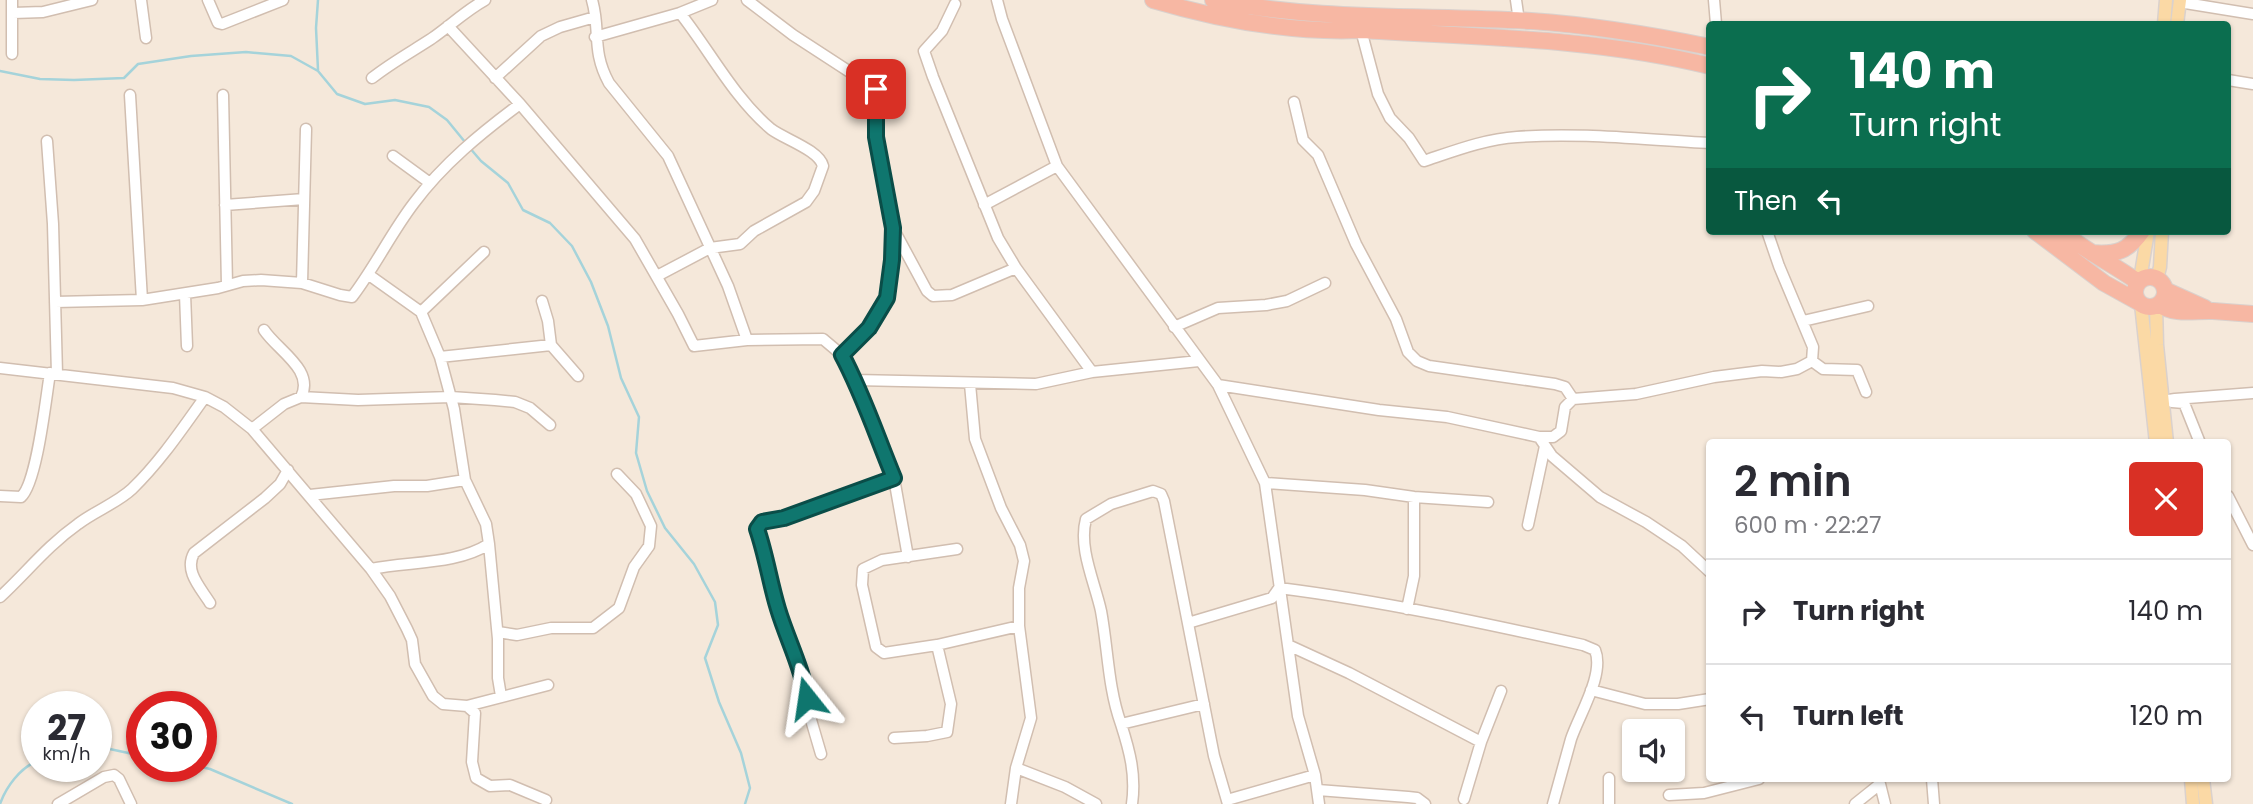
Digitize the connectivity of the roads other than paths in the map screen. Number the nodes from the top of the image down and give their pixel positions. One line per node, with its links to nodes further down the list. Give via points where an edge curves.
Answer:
1 (12, 0): 19 (street)
2 (92, 0): 19 (street, via 43,12)
3 (141, 0): 30 (street)
4 (208, 0): 5 (street, via 222,24)
5 (283, 0)
6 (485, 0): 16 (street)
7 (592, 0): 22 (street)
8 (712, 0): 20 (street)
9 (747, 0): 51 (street, via 876,89 876,137)
10 (997, 0): 46 (street)
11 (1153, 0): 28 (highway, via 1264,25)
12 (1213, 0): 18 (highway)
13 (1516, 0): 23 (street)
14 (1714, 0): 24 (street)
15 (2175, 1): 21 (street); 25 (main road); 26 (main road)
16 (473, 3): 27 (street)
17 (955, 4): 50 (street, via 942,31 924,51)
18 (1258, 5): 23 (highway, via 1325,14)
19 (13, 13): 32 (street)
20 (680, 13): 29 (street); 58 (street, via 760,119 823,163 806,202 740,244)
21 (2253, 15)
22 (595, 17): 29 (street); 35 (street, via 541,36)
23 (1519, 21): 31 (highway)
24 (1716, 21)
25 (2165, 21)
26 (2177, 21)
27 (448, 26): 34 (street); 35 (street)
28 (1361, 30): 33 (highway, via 1551,41); 44 (street, via 1378,94 1390,118 1424,161 1516,137)
29 (595, 37): 58 (street, via 606,76 668,156)
30 (146, 38)
31 (1706, 46)
32 (12, 54)
33 (1706, 65)
34 (372, 78)
35 (495, 78): 41 (street)
36 (2231, 80): 37 (street)
37 (2253, 84)
38 (223, 94): 49 (street)
39 (130, 95): 69 (street)
40 (1294, 102): 97 (street, via 1303,140 1318,155 1408,352 1429,366 1555,384)
41 (520, 104): 47 (street, via 475,138); 63 (street, via 635,239)
42 (306, 130): 48 (street)
43 (47, 141): 71 (street)
44 (1706, 143)
45 (393, 156): 47 (street)
46 (1057, 166): 50 (street); 76 (street)
47 (430, 183): 62 (street, via 394,230)
48 (304, 198): 49 (street); 64 (street)
49 (225, 205): 66 (street)
50 (984, 205): 61 (street)
51 (893, 228): 61 (street, via 933,296 952,295); 81 (street, via 887,298 869,328)
52 (1768, 235): 75 (street)
53 (2040, 235): 67 (highway, via 2105,283)
54 (2066, 235): 60 (highway)
55 (2138, 235): 60 (highway, via 2126,249 2110,255)
56 (2148, 235): 67 (main road)
57 (2162, 235): 67 (main road, via 2160,267)
58 (710, 248): 63 (street); 78 (street)
59 (484, 252): 73 (street)
60 (2090, 253): 67 (highway)
61 (1016, 268): 86 (street)
62 (369, 275): 64 (street, via 352,297); 73 (street)
63 (657, 276): 78 (street, via 694,346)
64 (302, 283): 66 (street, via 261,280)
65 (1325, 283): 76 (street, via 1287,301 1218,308)
66 (227, 285): 68 (street)
67 (2150, 293): 74 (highway, via 2169,310); 98 (main road); 101 (main road)
68 (185, 294): 69 (street); 80 (street)
69 (142, 300): 71 (street)
70 (542, 301): 79 (street)
71 (55, 302): 87 (street)
72 (1868, 306): 75 (street)
73 (421, 312): 82 (street)
74 (2253, 314)
75 (1803, 321): 84 (street, via 1813,347)
76 (1174, 327): 83 (street)
77 (264, 330): 95 (street, via 304,376)
78 (747, 340): 81 (street, via 823,339)
79 (551, 345): 82 (street); 88 (street)
80 (187, 346)
81 (842, 355): 89 (street)
82 (440, 357): 96 (street)
83 (1199, 361): 86 (street); 91 (street)
84 (1812, 361): 92 (street, via 1823,369 1857,370); 97 (street, via 1781,372 1714,377 1636,394)
85 (0, 368): 87 (street)
86 (1092, 372): 90 (street, via 1036,384)
87 (53, 373): 94 (street, via 162,386); 111 (street, via 27,490 21,497)
88 (578, 376)
89 (855, 380): 90 (street); 107 (street)
90 (970, 384): 127 (street, via 975,439 1023,553)
91 (1218, 385): 104 (street, via 1447,417); 109 (street)
92 (1866, 392)
93 (2253, 393): 98 (street)
94 (205, 397): 100 (street); 123 (street, via 153,468 129,492 53,544)
95 (301, 397): 96 (street); 100 (street)
96 (451, 397): 99 (street, via 515,402); 108 (street)
97 (1573, 399): 104 (street, via 1565,407 1561,431)
98 (2162, 401): 102 (main road); 103 (street, via 2184,403)
99 (550, 425)
100 (252, 429): 105 (street)
101 (2156, 439)
102 (2167, 439)
103 (2198, 439)
104 (1542, 442): 115 (street); 120 (street, via 1600,497 1646,522)
105 (288, 470): 110 (street); 124 (street, via 271,493 194,553 192,573)
106 (617, 474): 128 (street, via 636,494 651,526 649,546 634,567 619,608 593,628 551,628 517,635)
107 (894, 478): 119 (street); 141 (street, via 762,522 757,529 779,612 805,684)
108 (466, 480): 110 (street); 116 (street)
109 (1265, 483): 112 (street); 122 (street)
110 (310, 495): 121 (street)
111 (0, 496)
112 (1414, 497): 113 (street); 125 (street, via 1414,576)
113 (1488, 502)
114 (2231, 502): 117 (street)
115 (1528, 525)
116 (489, 544): 121 (street, via 466,556); 128 (street)
117 (2253, 545)
118 (957, 549): 119 (street)
119 (908, 557): 129 (street, via 882,560 863,569 862,585 876,648 884,653)
120 (1706, 567)
121 (371, 569): 137 (street, via 407,629 415,664 433,696 443,704)
122 (1279, 588): 125 (street); 126 (street, via 1272,598); 130 (street)
123 (0, 597)
124 (210, 603)
125 (1407, 609): 132 (street, via 1595,650 1599,659)
126 (1188, 623): 136 (street); 138 (street, via 1161,494 1142,494 1086,519 1086,550)
127 (1019, 626): 129 (street); 142 (street, via 1031,718)
128 (498, 632): 134 (street)
129 (937, 645): 139 (street, via 951,704 947,732)
130 (1288, 645): 140 (street); 143 (street, via 1298,716)
131 (548, 685): 134 (street)
132 (1591, 690): 135 (street, via 1645,704); 163 (street)
133 (1501, 691): 140 (street)
134 (501, 696): 137 (street)
135 (1706, 700)
136 (1204, 704): 138 (street); 155 (street)
137 (467, 706): 154 (street, via 475,713 472,762 476,778 490,786 510,785)
138 (1121, 724): 160 (street, via 1133,761)
139 (894, 738)
140 (1481, 742): 153 (street)
141 (821, 754)
142 (1016, 768): 158 (street); 159 (street)
143 (1315, 775): 150 (street); 155 (street)
144 (1609, 778): 164 (street)
145 (1751, 782): 152 (street)
146 (1880, 782): 165 (street); 166 (street)
147 (1932, 782): 167 (street)
148 (2191, 782): 168 (main road)
149 (2203, 782): 169 (main road)
150 (1318, 790): 161 (street); 162 (street, via 1417,798)
151 (1669, 795): 152 (street)
152 (1706, 798)
153 (1464, 799)
154 (546, 800)
155 (1227, 802)
156 (58, 804): 157 (street, via 114,775)
157 (131, 804)
158 (1010, 804)
159 (1096, 804)
160 (1132, 804)
161 (1319, 804)
162 (1425, 804)
163 (1553, 804)
164 (1609, 804)
165 (1855, 804)
166 (1885, 804)
167 (1934, 804)
168 (2193, 804)
169 (2206, 804)

